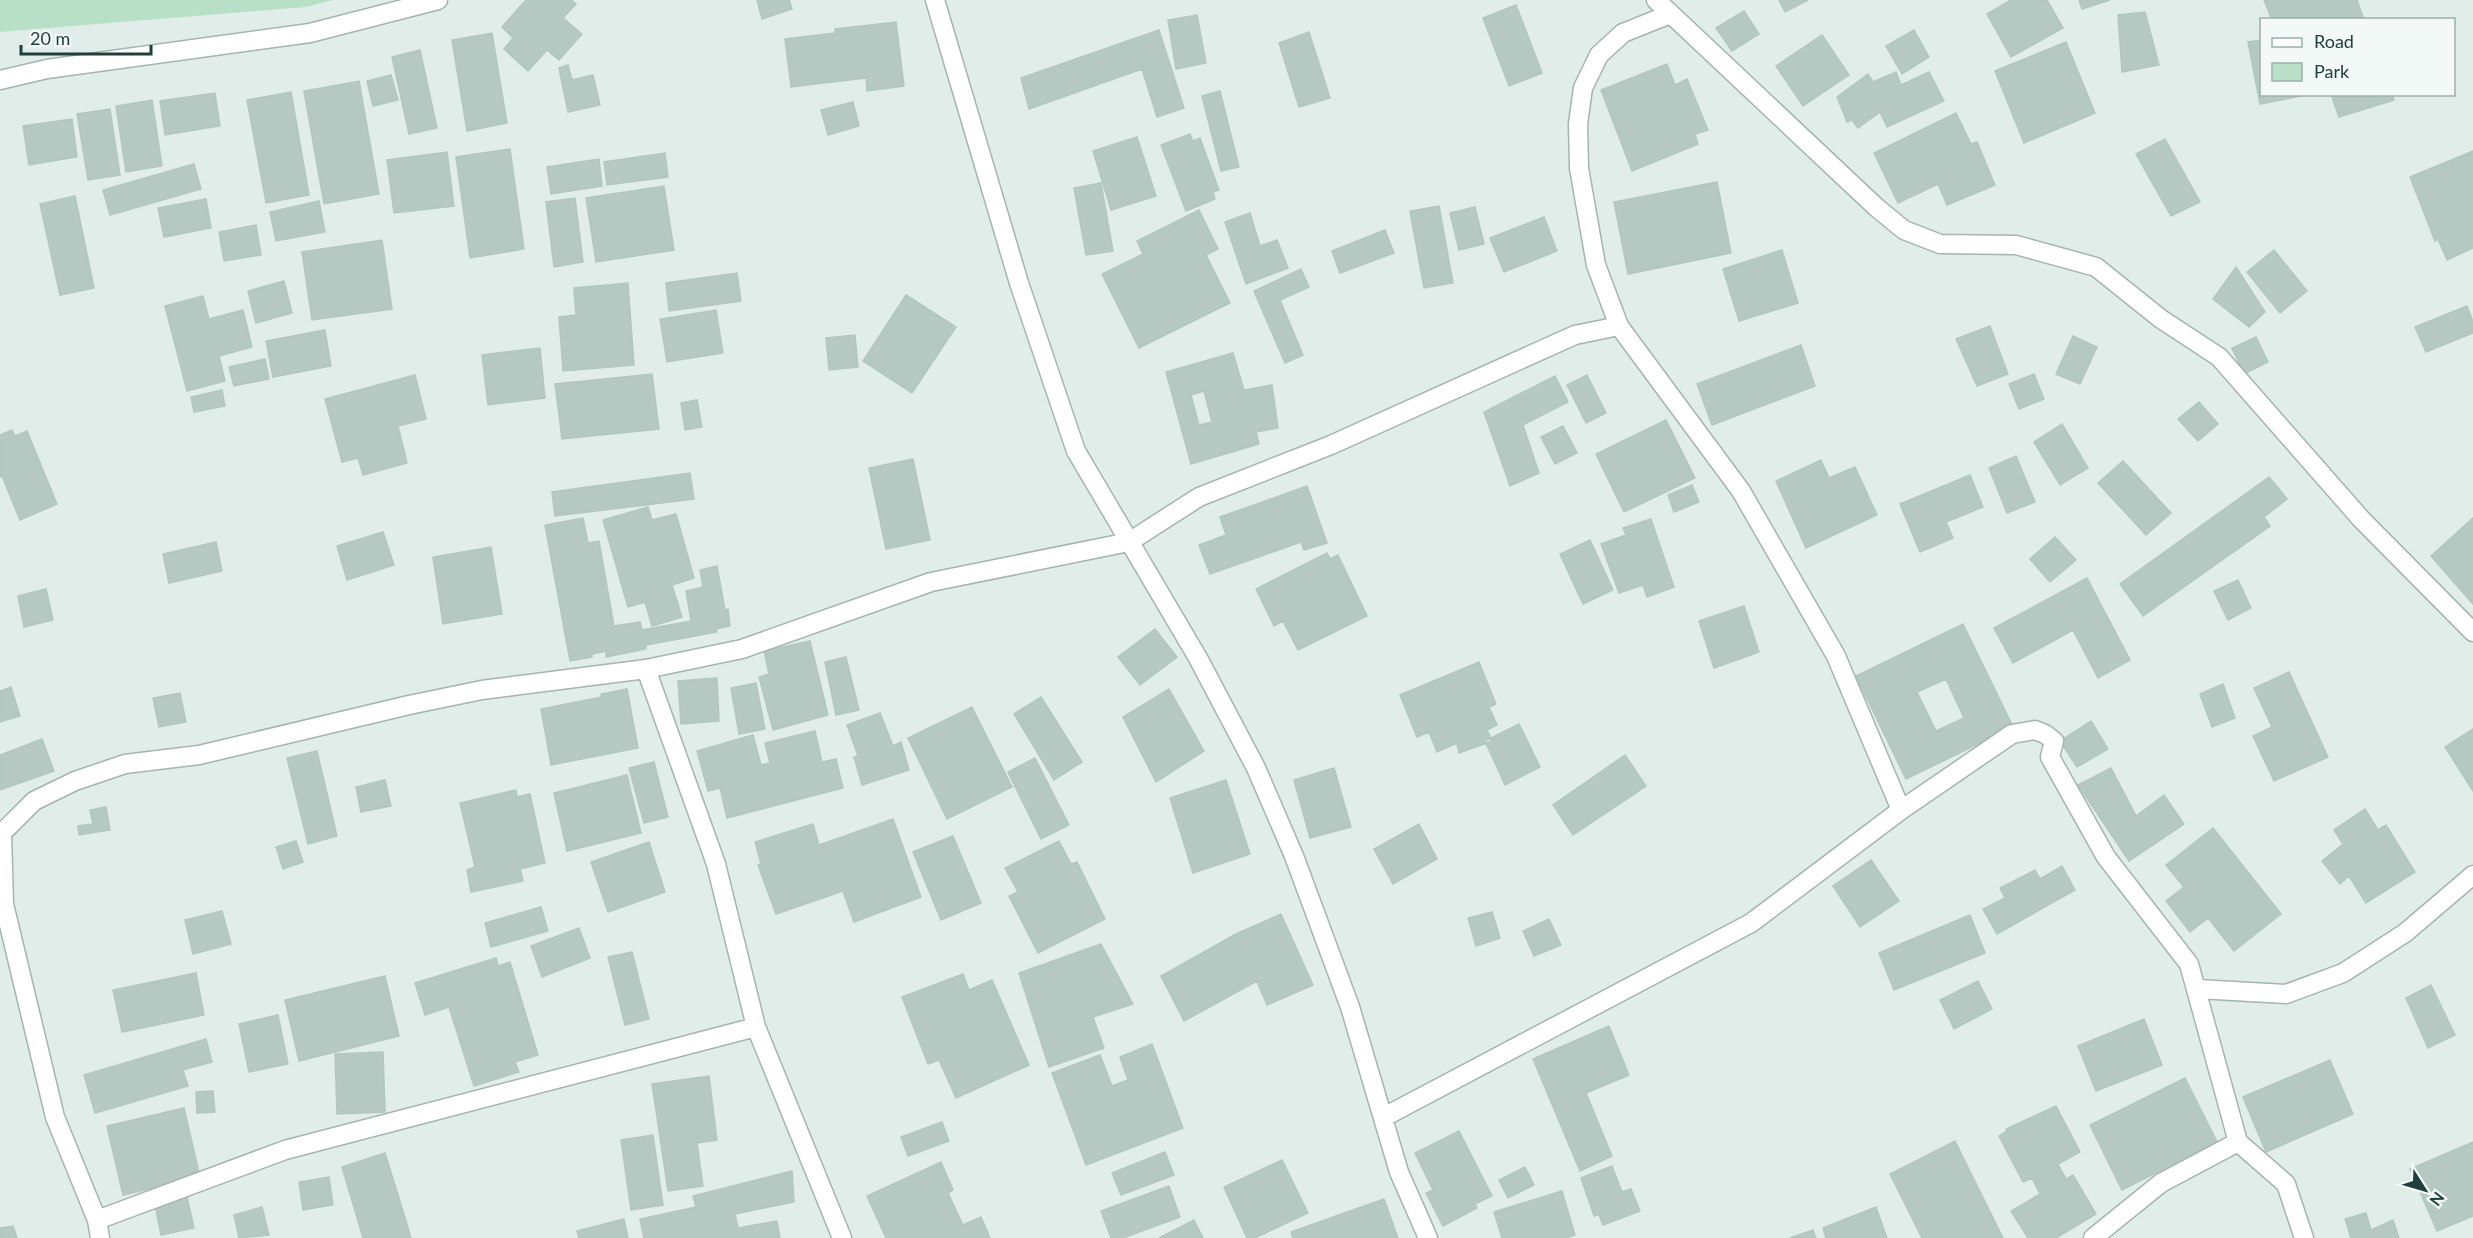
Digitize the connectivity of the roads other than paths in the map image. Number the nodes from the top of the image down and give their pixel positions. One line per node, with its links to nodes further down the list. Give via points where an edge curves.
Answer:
1 (438, 0): 5 (street, via 310,33 46,69)
2 (935, 0): 7 (street, via 1018,283 1076,451)
3 (1656, 0): 4 (street)
4 (1668, 15): 6 (street, via 1623,33 1599,55 1583,88 1578,124 1579,168 1596,265); 8 (street, via 1904,230 1940,244 2016,245 2096,267 2161,319 2219,357 2362,520)
5 (0, 80)
6 (1619, 326): 7 (street, via 1575,335 1331,445 1199,497); 10 (street, via 1741,491 1836,656)
7 (1129, 542): 9 (street, via 931,582 742,649); 15 (street, via 1198,658 1256,768 1350,1007)
8 (2473, 632)
9 (646, 669): 12 (street, via 461,694 199,755 125,764 75,781 34,801 2,833); 14 (street, via 716,864)
10 (1901, 810): 13 (street, via 2012,734 2035,730 2045,734 2054,741 2050,757 2106,857 2190,964); 15 (street, via 1751,923)
11 (2473, 874): 13 (street, via 2404,933 2343,973 2286,994)
12 (2, 904): 17 (street, via 55,1117)
13 (2198, 989): 16 (street)
14 (756, 1027): 17 (street, via 285,1150); 18 (street)
15 (1384, 1117): 19 (street, via 1399,1172)
16 (2238, 1142): 20 (street, via 2161,1183); 21 (street, via 2286,1184)
17 (98, 1229)
18 (842, 1238)
19 (1428, 1238)
20 (2093, 1238)
21 (2304, 1238)

